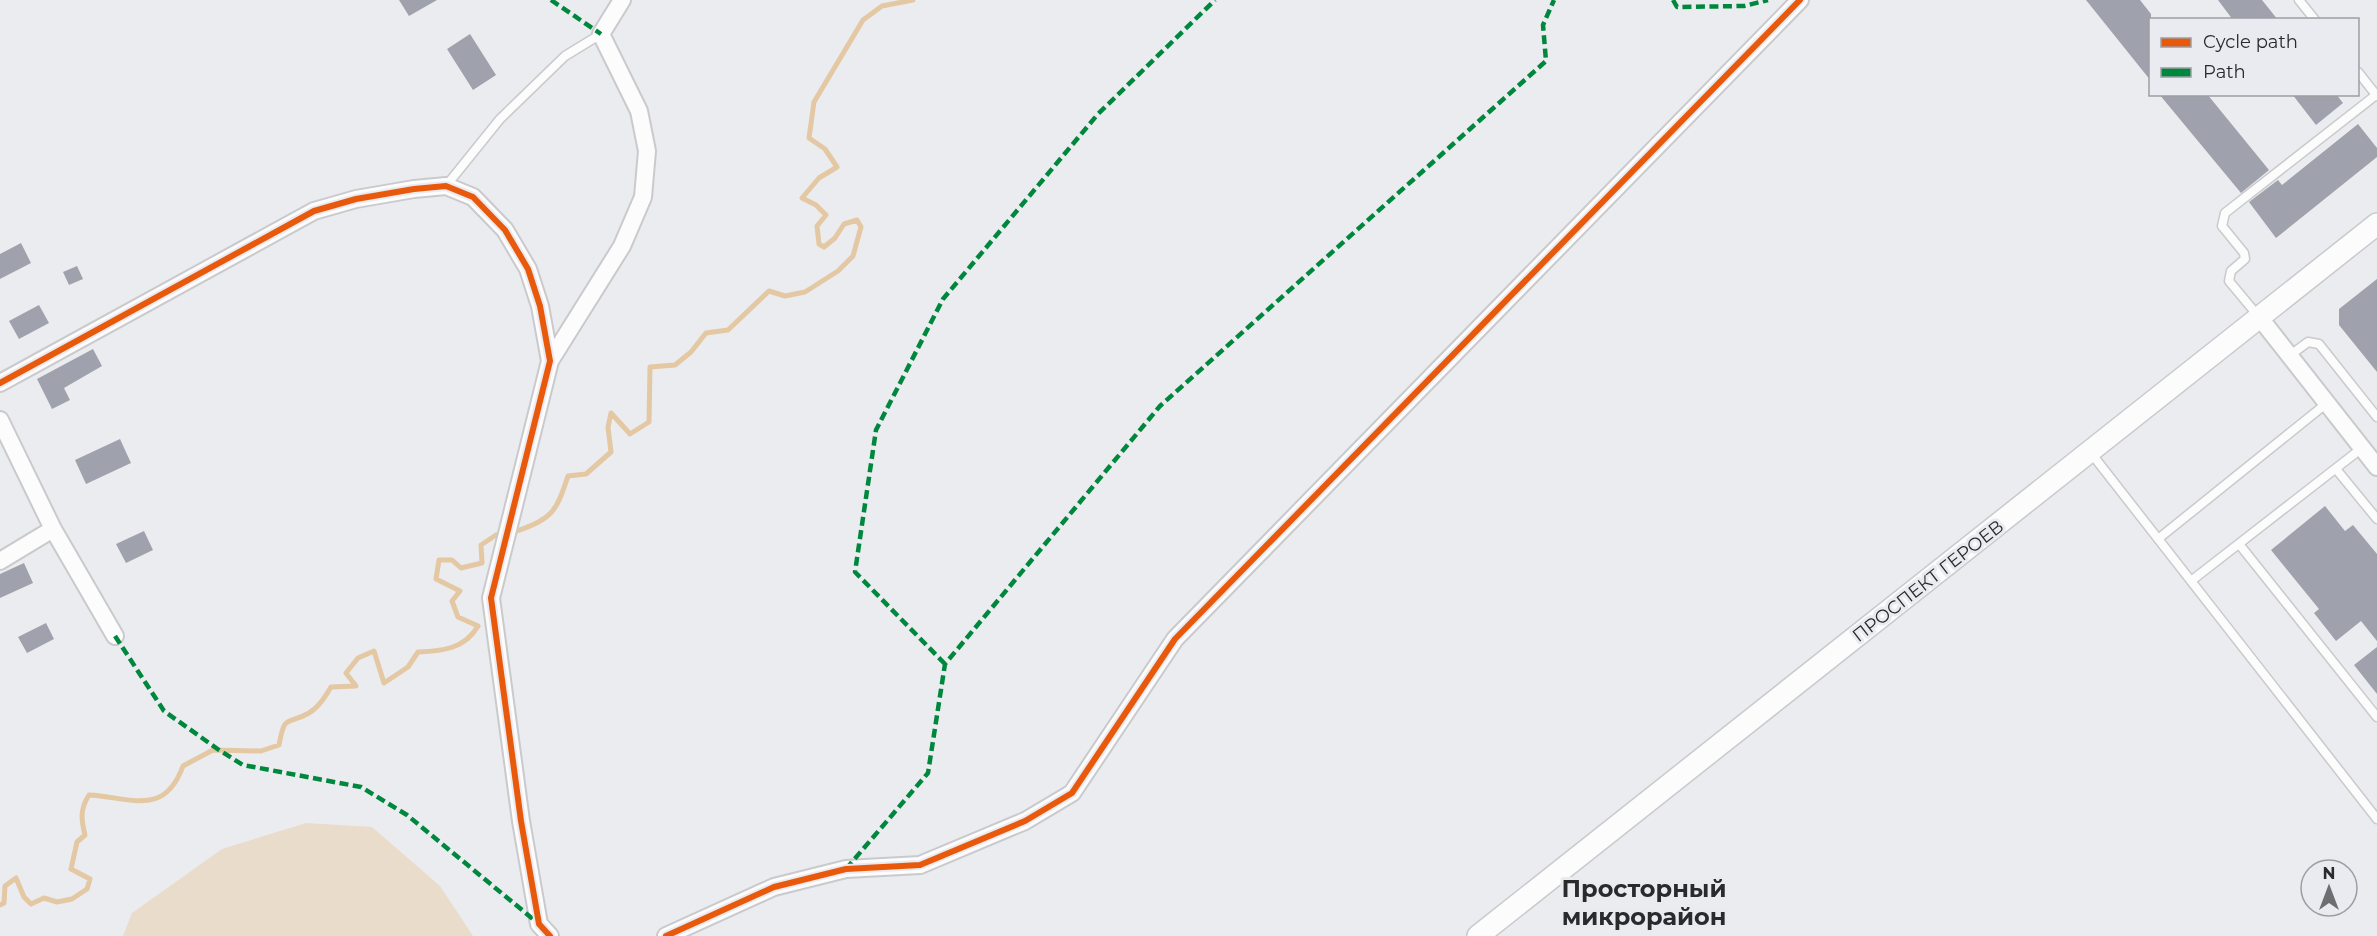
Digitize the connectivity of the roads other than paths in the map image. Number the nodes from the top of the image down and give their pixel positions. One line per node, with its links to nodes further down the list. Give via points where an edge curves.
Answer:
1 (622, 0): 5 (street)
2 (1800, 0): 31 (street, via 1174,639 1072,793 1025,821 920,865 846,870 774,887)
3 (2299, 0): 4 (lane)
4 (2313, 18)
5 (601, 34): 8 (lane, via 565,56 500,119); 12 (street, via 639,111 646,152 642,197 622,246)
6 (2359, 73): 7 (lane)
7 (2376, 96): 10 (lane, via 2224,213 2222,226 2245,259 2231,272 2229,280)
8 (446, 186): 12 (street, via 474,197 505,230 528,269 540,306); 13 (street, via 356,199 314,212)
9 (2377, 224): 10 (street, ПРОСПЕКТ ГЕРОЕВ)
10 (2260, 318): 11 (street); 18 (street, ПРОСПЕКТ ГЕРОЕВ)
11 (2289, 356): 14 (street); 15 (lane, via 2308,342 2319,344)
12 (550, 361): 30 (street, via 491,598 521,821 539,924)
13 (0, 383)
14 (2327, 403): 17 (street); 23 (lane)
15 (2377, 417)
16 (0, 420): 22 (street)
17 (2362, 448): 19 (street); 20 (lane)
18 (2090, 452): 23 (lane); 32 (street, ПРОСПЕКТ ГЕРОЕВ)
19 (2377, 467)
20 (2336, 469): 21 (lane); 24 (lane)
21 (2377, 519)
22 (53, 529): 25 (street); 27 (street)
23 (2158, 539): 26 (lane)
24 (2239, 544): 26 (lane); 28 (lane)
25 (0, 561)
26 (2191, 581): 29 (lane)
27 (115, 636)
28 (2377, 717)
29 (2377, 819)
30 (550, 936)
31 (666, 936)
32 (1478, 936)

